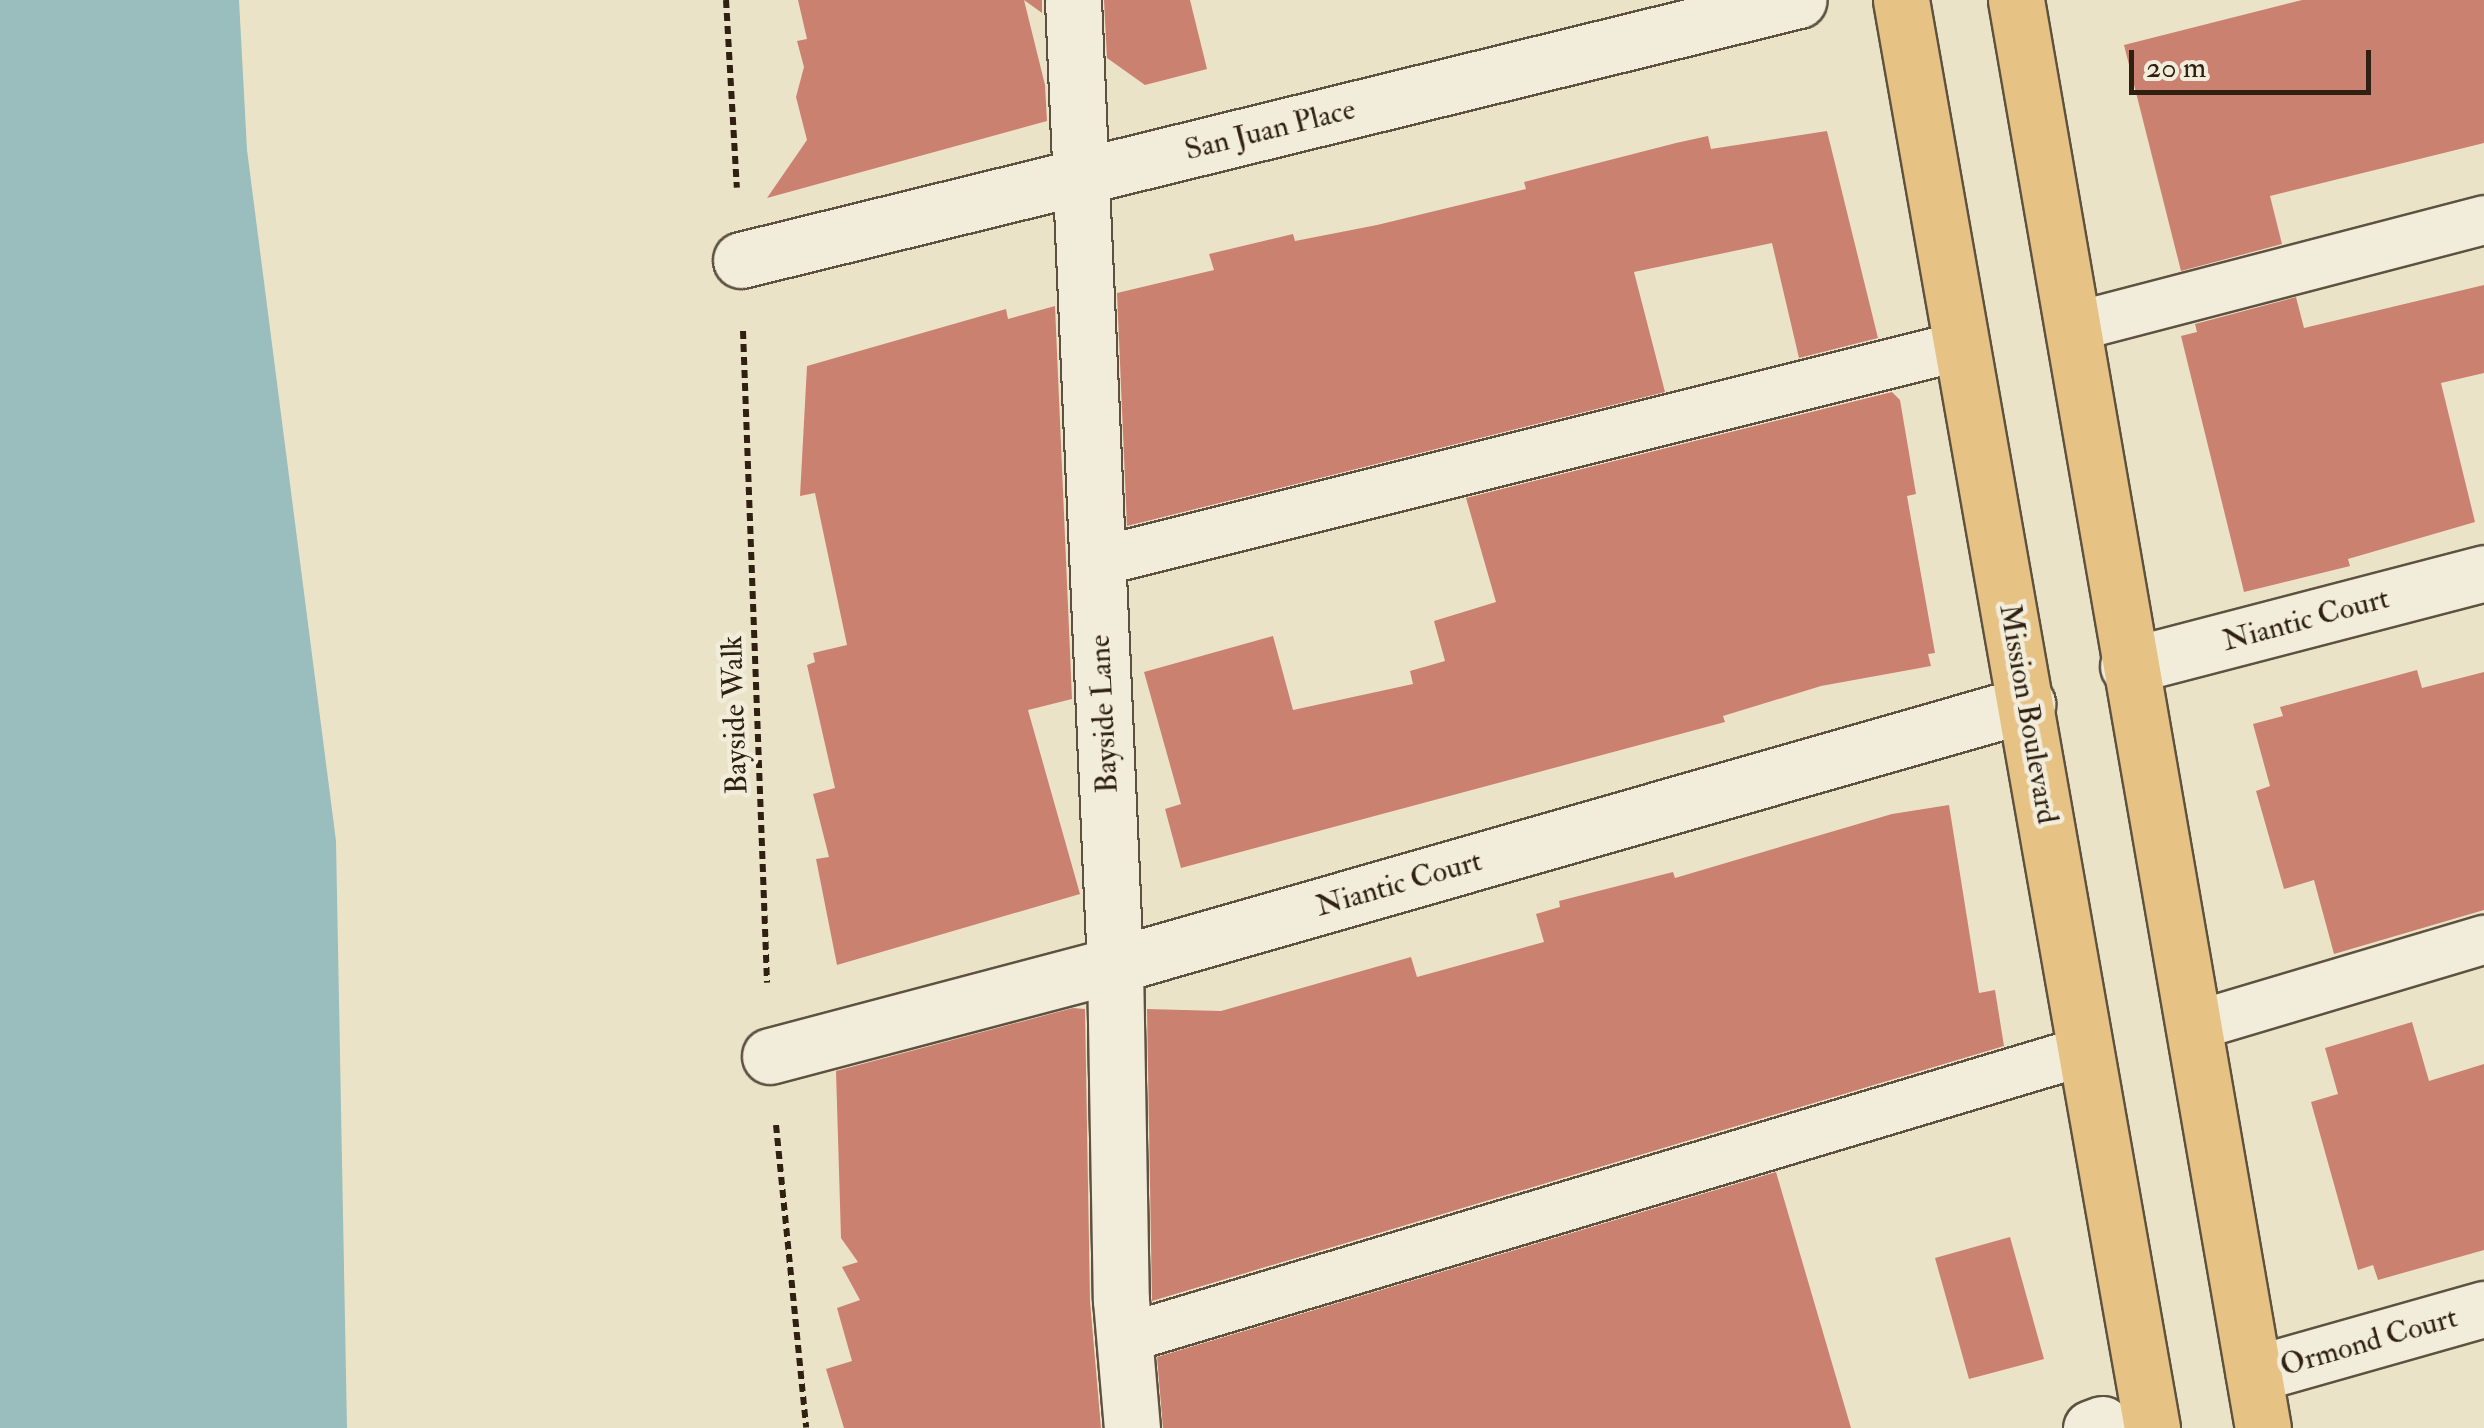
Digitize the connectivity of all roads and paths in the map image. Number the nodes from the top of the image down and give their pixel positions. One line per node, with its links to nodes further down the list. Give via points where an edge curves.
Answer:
1 (726, 0): 8 (path, Bayside Walk)
2 (1073, 0): 6 (street, Bayside Lane)
3 (1799, 0): 6 (street, San Juan Place)
4 (1901, 0): 10 (main road, Mission Boulevard)
5 (2016, 0): 9 (main road)
6 (1077, 178): 8 (street, San Juan Place); 11 (street, Bayside Lane)
7 (2484, 220): 9 (lane)
8 (741, 260): 19 (path, Bayside Walk)
9 (2074, 327): 13 (main road)
10 (1961, 346): 11 (lane); 14 (main road, Mission Boulevard)
11 (1097, 562): 16 (street, Bayside Lane)
12 (2484, 574): 13 (street, Niantic Court)
13 (2128, 666): 17 (main road)
14 (2027, 704): 16 (street, Niantic Court); 18 (main road, Mission Boulevard)
15 (2484, 940): 17 (lane)
16 (1116, 964): 19 (street, Niantic Court); 21 (street, Bayside Lane)
17 (2195, 1026): 22 (main road)
18 (2088, 1050): 21 (lane); 23 (main road, Mission Boulevard)
19 (770, 1056): 24 (path, Bayside Walk)
20 (2484, 1309): 22 (street, Ormond Court)
21 (1123, 1339): 25 (street, Bayside Lane)
22 (2254, 1374): 26 (main road)
23 (2115, 1427)
24 (806, 1428)
25 (1132, 1428)
26 (2264, 1428)

